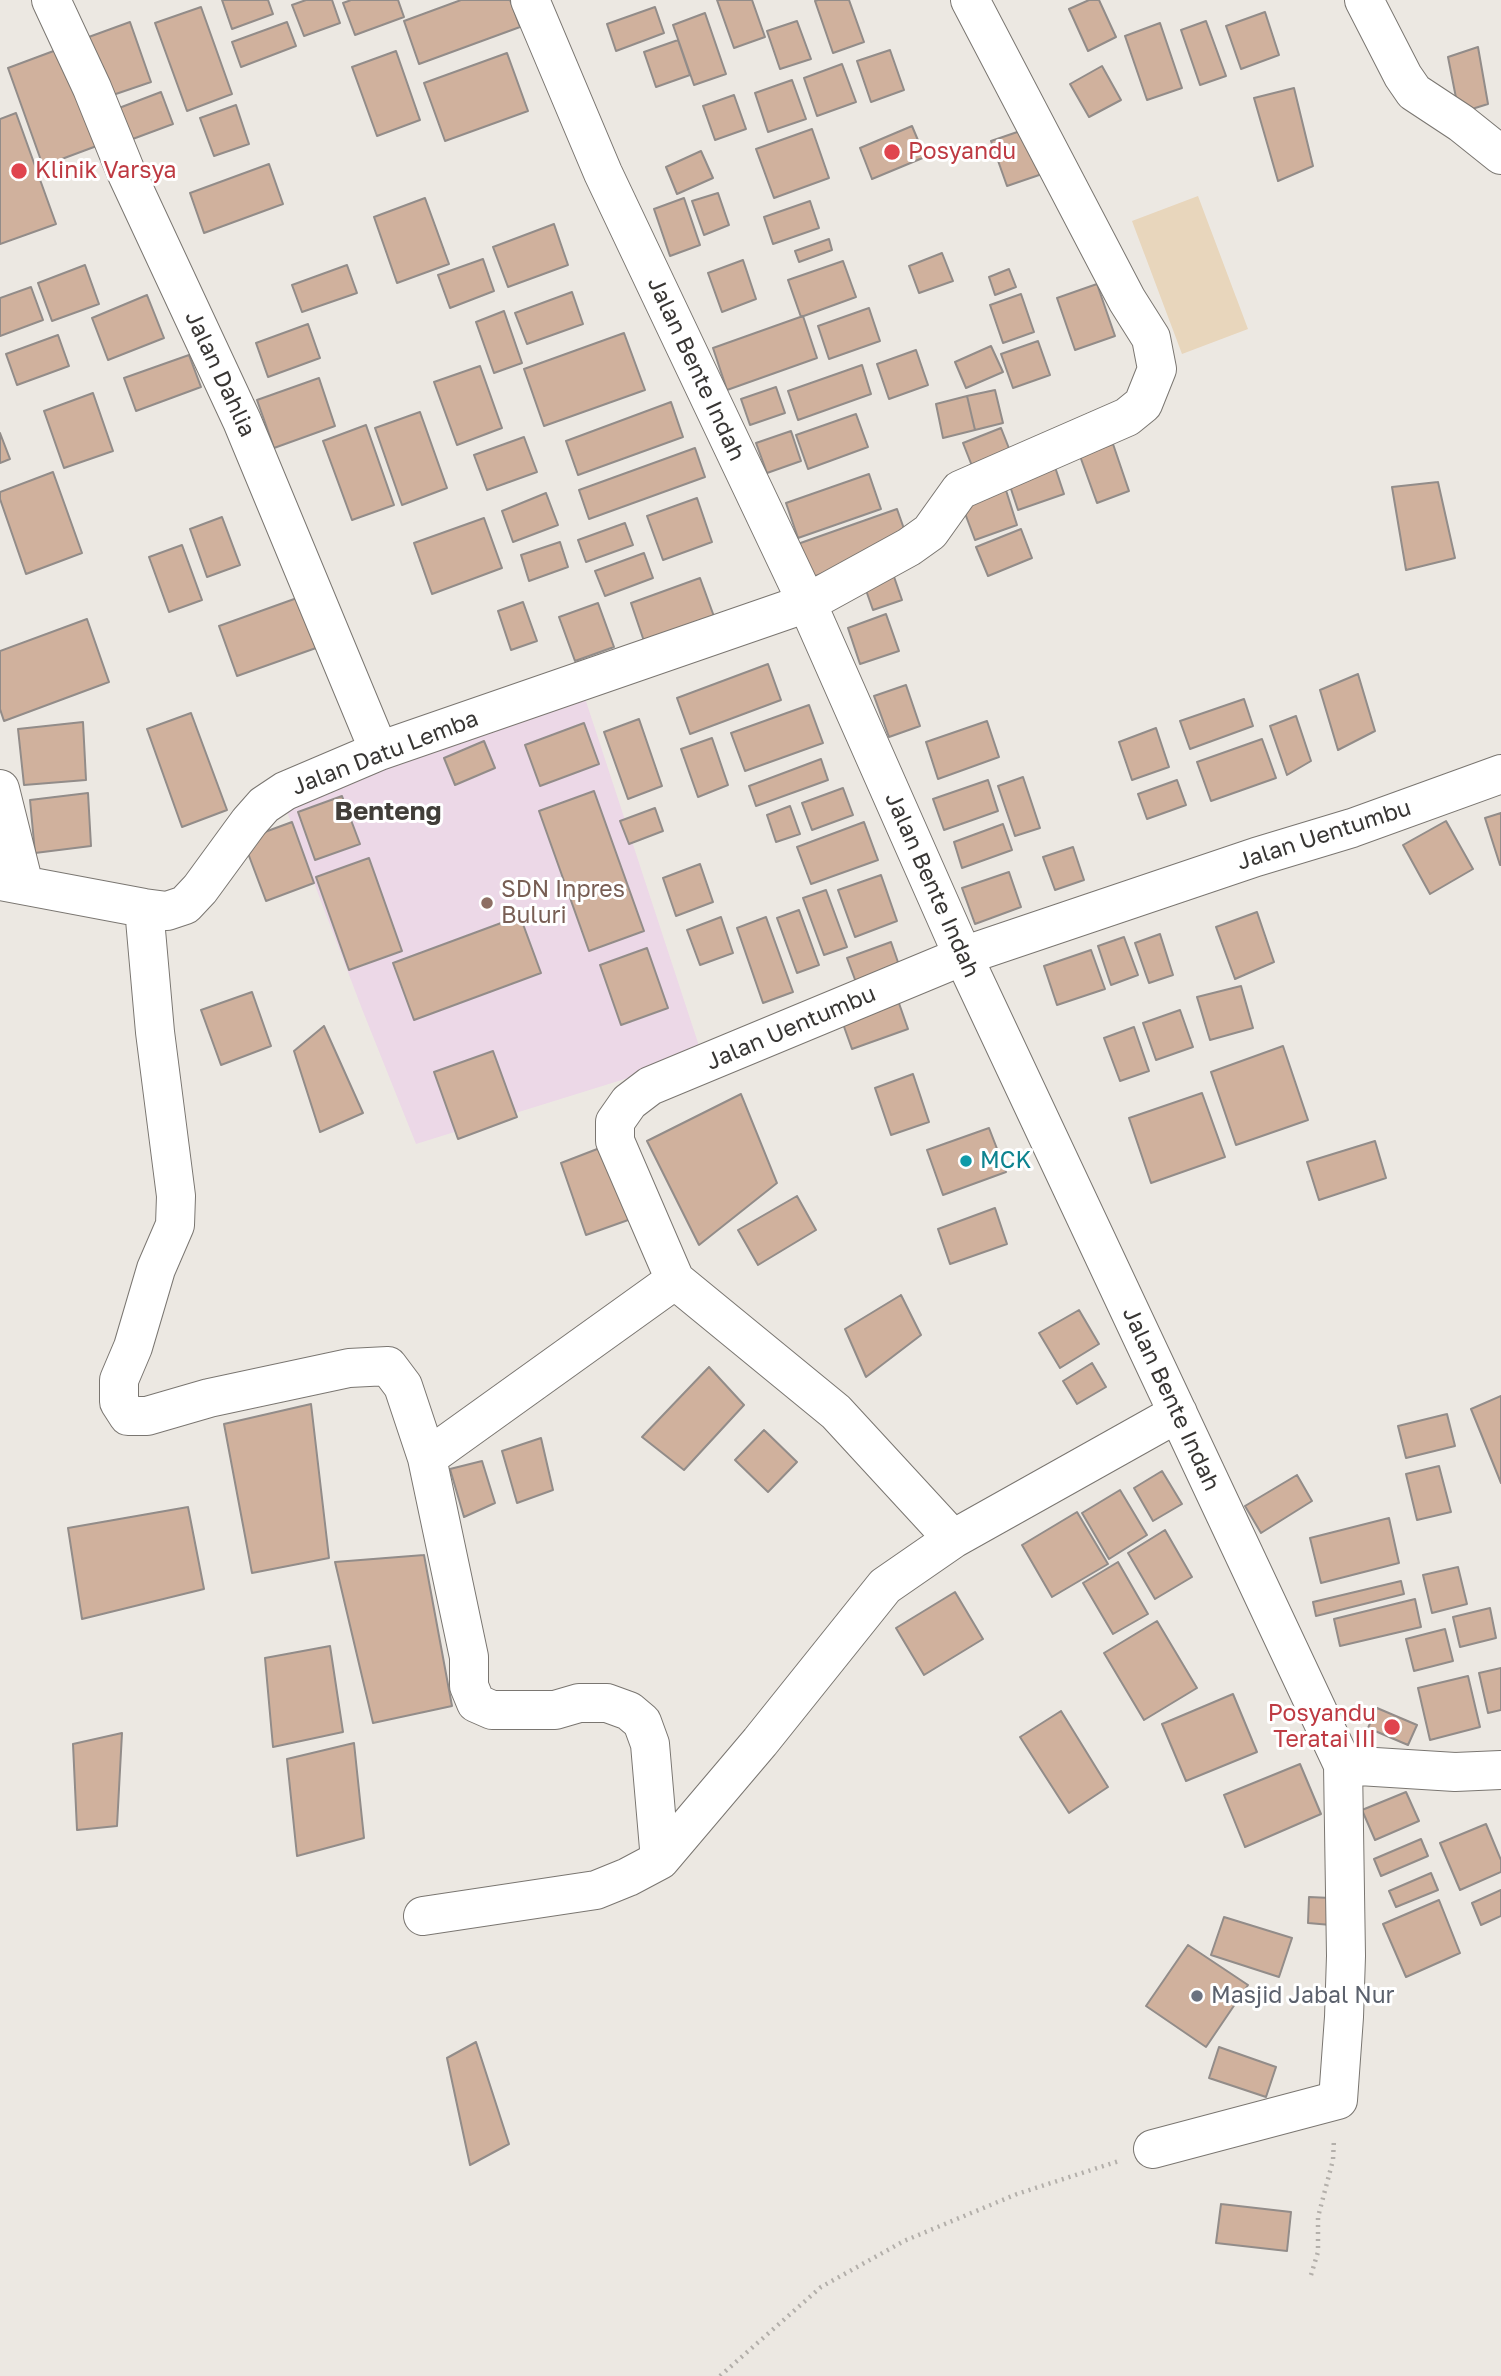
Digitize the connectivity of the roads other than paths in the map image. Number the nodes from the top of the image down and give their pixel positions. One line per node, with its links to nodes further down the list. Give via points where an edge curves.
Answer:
1 (51, 0): 7 (street, Jalan Dahlia, via 242,421)
2 (530, 0): 6 (street, Jalan Bente Indah, via 603,173)
3 (970, 0): 6 (street, Jalan Datu Lemba, via 1151,338 1157,369 1143,404 1127,416 960,490 930,533)
4 (1364, 0): 5 (street, via 1414,92)
5 (1501, 155)
6 (807, 603): 7 (street, Jalan Datu Lemba); 12 (street, Jalan Bente Indah)
7 (379, 751): 11 (street, Jalan Datu Lemba, via 296,786 264,806 185,905 167,911)
8 (1501, 774): 12 (street, Jalan Uentumbu)
9 (0, 789): 10 (street)
10 (12, 883): 11 (street, Jalan Datu Lemba)
11 (144, 908): 15 (street, via 176,1196 175,1225 119,1380 119,1402 128,1416 147,1416 349,1368 388,1366 403,1386)
12 (963, 956): 13 (street, Jalan Uentumbu, via 650,1086 629,1102 615,1122 615,1141); 14 (street, Jalan Bente Indah)
13 (675, 1280): 15 (street); 16 (street, Jalan Uentumbu, via 836,1412)
14 (1178, 1413): 16 (street); 17 (street, Jalan Bente Indah)
15 (427, 1458): 19 (street, via 469,1657 468,1686 476,1703 492,1710 555,1710 579,1703 607,1703 642,1722 650,1744)
16 (953, 1539): 19 (street, via 885,1586)
17 (1343, 1765): 18 (street); 21 (street, via 1346,1956 1338,2099)
18 (1501, 1770)
19 (660, 1860): 20 (street, via 596,1890)
20 (423, 1916)
21 (1153, 2150)

